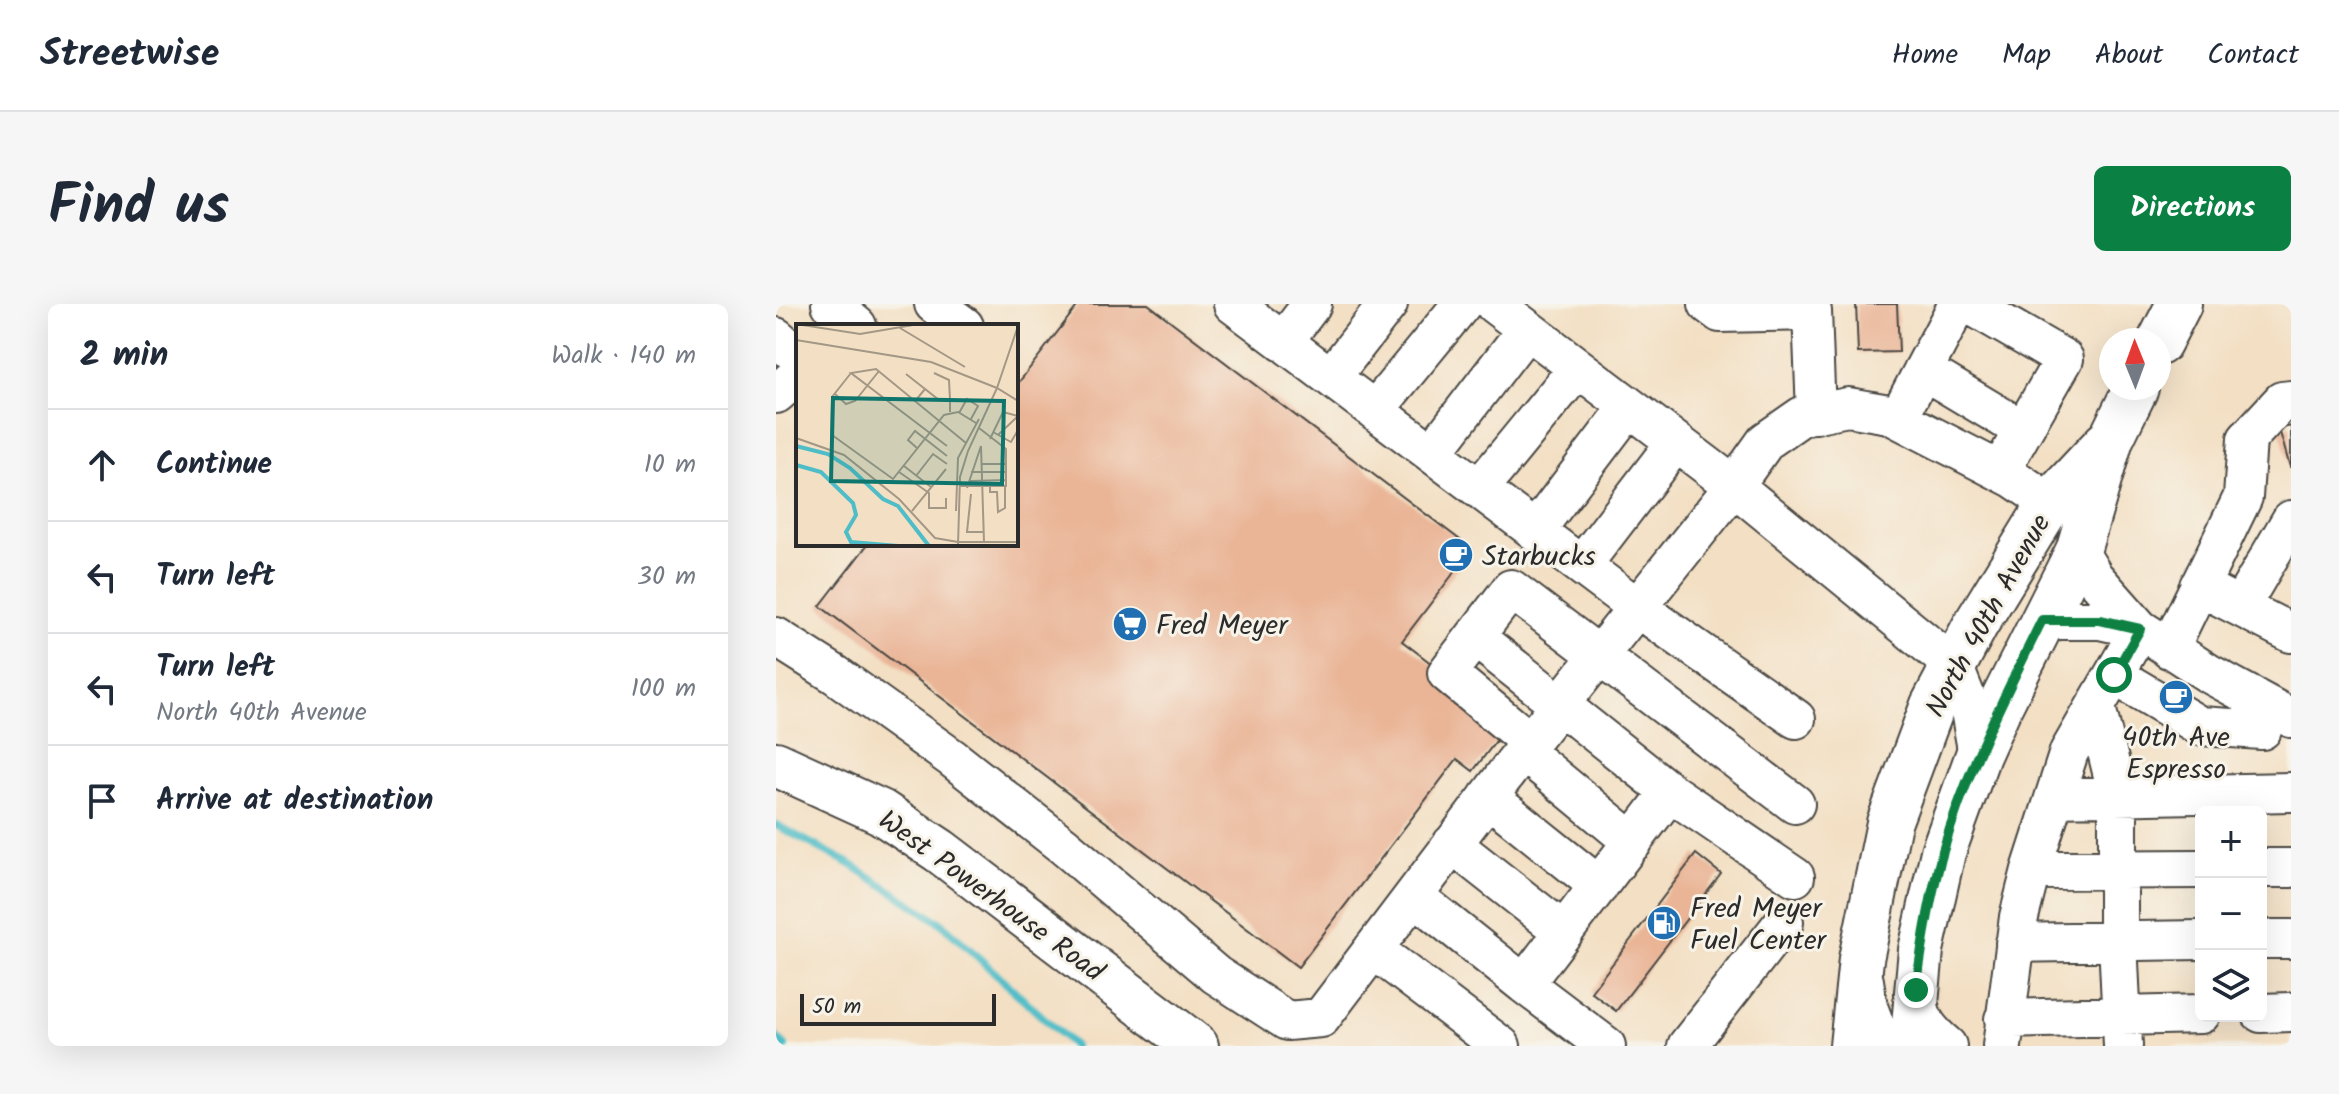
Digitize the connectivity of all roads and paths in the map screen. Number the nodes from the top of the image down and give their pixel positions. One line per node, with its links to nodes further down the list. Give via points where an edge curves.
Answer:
1 (831, 304): 14 (lane)
2 (934, 304): 15 (lane)
3 (989, 304): 16 (lane)
4 (1233, 304): 19 (lane)
5 (1312, 304): 19 (lane)
6 (1388, 304): 24 (lane)
7 (1462, 304): 29 (lane)
8 (1708, 304): 12 (lane, via 1720,313)
9 (1958, 304): 22 (lane)
10 (1969, 304): 32 (lane, via 2064,359)
11 (2179, 304): 17 (main road)
12 (1812, 308): 30 (lane)
13 (1512, 313): 21 (lane); 35 (lane)
14 (855, 324)
15 (961, 324)
16 (974, 324)
17 (2167, 328)
18 (776, 337): 20 (lane)
19 (1283, 342): 24 (lane)
20 (796, 354)
21 (1578, 368): 28 (lane); 38 (lane)
22 (1923, 370): 31 (lane); 32 (lane)
23 (796, 377): 25 (lane)
24 (1331, 377): 29 (lane)
25 (776, 394)
26 (2130, 400): 33 (main road, North 40th Avenue)
27 (2291, 400): 44 (lane, via 2282,401 2247,439 2243,497)
28 (1629, 407): 34 (lane); 41 (lane)
29 (1375, 410): 35 (lane)
30 (1816, 414): 31 (lane, via 1848,407); 37 (lane, via 1802,416 1766,441)
31 (1898, 418): 36 (lane)
32 (2023, 430): 36 (lane)
33 (2111, 439): 39 (main road, North 40th Avenue); 42 (main road, North 40th Avenue)
34 (1676, 442): 37 (lane); 43 (lane)
35 (1432, 453): 38 (lane)
36 (2000, 471): 39 (lane)
37 (1734, 486): 47 (lane); 54 (lane)
38 (1479, 489): 41 (lane)
39 (2050, 503): 54 (main road, North 40th Avenue)
40 (2291, 520): 46 (lane)
41 (1542, 536): 43 (lane); 45 (lane)
42 (2078, 551): 48 (main road, North 40th Avenue); 53 (lane)
43 (1582, 565): 47 (lane)
44 (2199, 586): 46 (lane); 53 (lane)
45 (1511, 589): 51 (lane); 52 (lane)
46 (2240, 607): 49 (lane)
47 (1638, 608): 52 (lane); 57 (lane)
48 (2042, 620): 53 (lane, via 2100,620); 59 (main road, North 40th Avenue)
49 (2291, 633)
50 (776, 637): 84 (lane, via 952,758 1216,975 1287,1021 1321,1018)
51 (1475, 637): 55 (lane); 58 (lane, via 1447,673)
52 (1599, 656): 55 (lane); 66 (lane)
53 (2129, 663): 56 (lane); 63 (lane); 65 (lane, via 2069,752)
54 (1953, 665): 59 (lane, via 1969,705); 85 (main road, North 40th Avenue, via 1889,823)
55 (1560, 705): 58 (lane); 61 (lane)
56 (2291, 718)
57 (1796, 719)
58 (1526, 746): 64 (lane); 67 (lane)
59 (1978, 755): 87 (main road, North 40th Avenue, via 1943,852)
60 (776, 764): 93 (main road, West Powerhouse Road, via 881,812 940,851)
61 (1670, 792): 67 (lane); 74 (lane)
62 (2291, 792): 63 (lane)
63 (2118, 796): 65 (lane); 71 (lane)
64 (1488, 797): 68 (lane); 75 (lane)
65 (2055, 797): 73 (lane)
66 (1795, 804)
67 (1633, 842): 75 (lane)
68 (1452, 844): 76 (lane); 78 (lane)
69 (2267, 868): 70 (lane)
70 (2291, 868)
71 (2118, 869): 72 (lane); 73 (lane); 82 (lane)
72 (2195, 869)
73 (2031, 870): 83 (lane)
74 (1795, 877)
75 (1599, 886): 78 (lane)
76 (1414, 896): 84 (lane); 86 (lane)
77 (1784, 922): 96 (lane)
78 (1564, 932): 86 (lane)
79 (2267, 939): 80 (lane)
80 (2291, 939)
81 (2195, 940): 82 (lane)
82 (2118, 941): 83 (lane); 91 (lane)
83 (2015, 943): 92 (lane)
84 (1373, 949): 94 (lane)
85 (1861, 959): 97 (main road, North 40th Avenue); 98 (lane, via 1868,1007)
86 (1524, 984): 95 (lane)
87 (1916, 990): 99 (main road, North 40th Avenue); 100 (lane, via 1927,1028)
88 (2291, 1012): 89 (lane)
89 (2267, 1013)
90 (2195, 1015): 91 (lane)
91 (2122, 1031): 92 (lane)
92 (2003, 1033)
93 (1196, 1046)
94 (1501, 1046)
95 (1606, 1046)
96 (1687, 1046)
97 (1852, 1046)
98 (1883, 1046)
99 (1912, 1046)
100 (1947, 1046)

